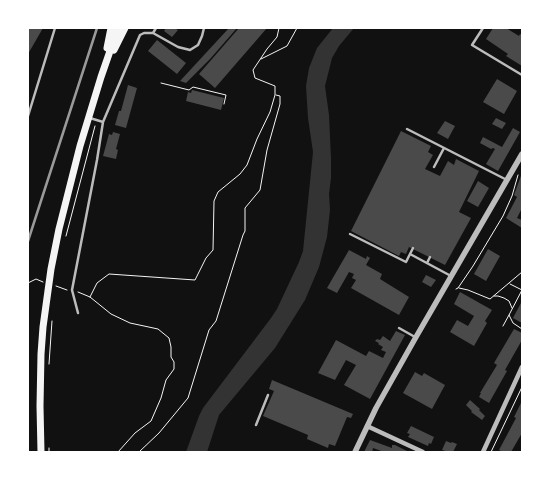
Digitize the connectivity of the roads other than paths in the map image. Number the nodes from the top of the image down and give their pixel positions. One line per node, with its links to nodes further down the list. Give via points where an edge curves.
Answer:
1 (55, 28): 11 (lane)
2 (111, 28): 10 (main road)
3 (118, 28): 10 (main road)
4 (125, 28): 10 (main road)
5 (156, 28): 8 (lane)
6 (204, 28): 8 (lane, via 198,45 190,50)
7 (482, 28): 9 (lane, via 472,45)
8 (153, 33): 13 (lane, via 140,35)
9 (522, 75)
10 (100, 77): 12 (main road)
11 (28, 116)
12 (89, 118): 13 (lane); 32 (main road, via 48,286 41,362)
13 (103, 122): 25 (lane, via 72,290)
14 (407, 129): 15 (lane)
15 (444, 148): 17 (lane); 18 (lane)
16 (522, 154): 18 (street)
17 (434, 167)
18 (507, 180): 24 (street)
19 (350, 234): 21 (lane, via 406,262)
20 (413, 248): 21 (lane)
21 (410, 254): 23 (lane)
22 (430, 257): 23 (lane)
23 (427, 263): 24 (lane)
24 (451, 276): 27 (street)
25 (78, 313)
26 (399, 328): 27 (lane)
27 (416, 337): 31 (street)
28 (522, 367): 35 (street)
29 (268, 395): 30 (lane)
30 (256, 425)
31 (367, 426): 33 (street); 34 (street)
32 (41, 452)
33 (354, 452)
34 (423, 452)
35 (483, 452)

